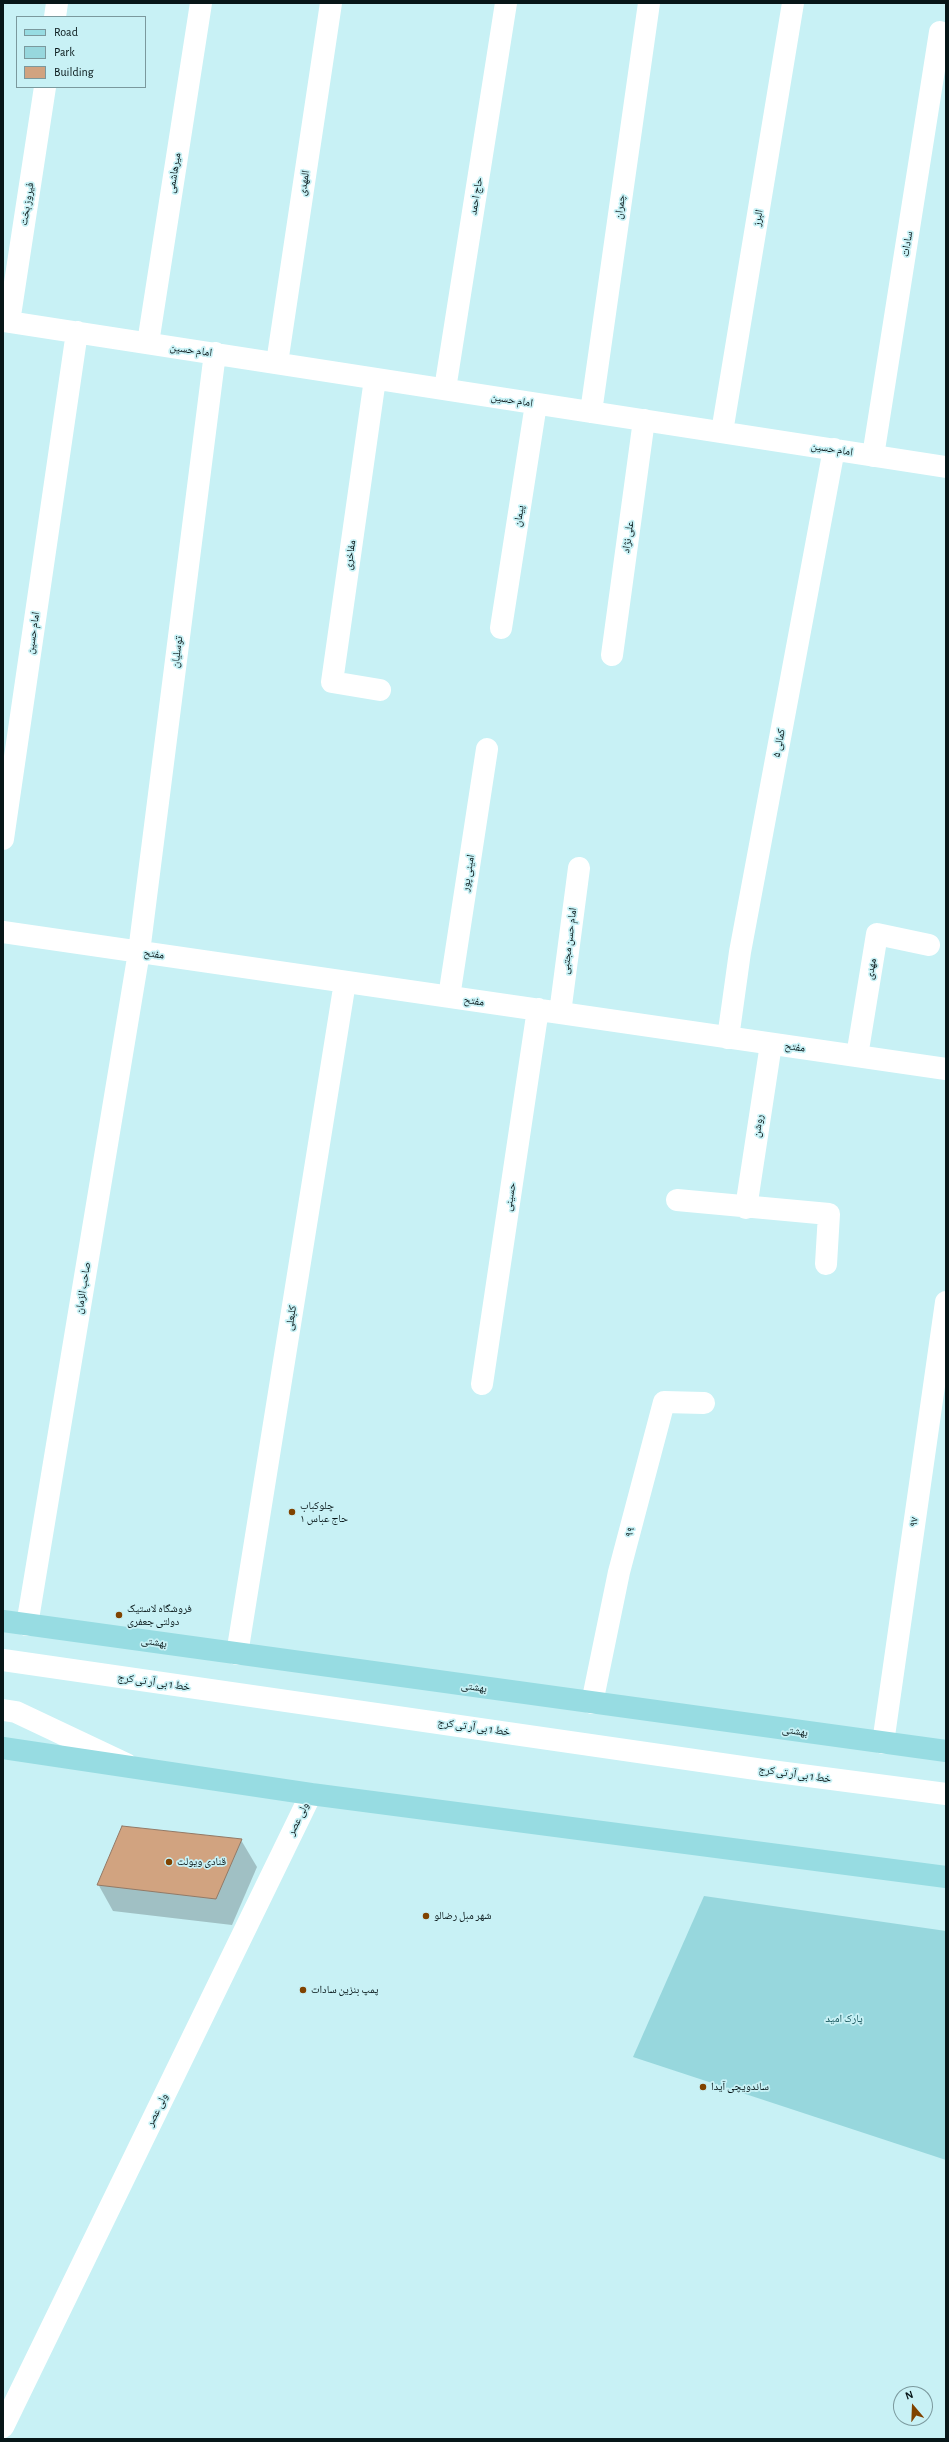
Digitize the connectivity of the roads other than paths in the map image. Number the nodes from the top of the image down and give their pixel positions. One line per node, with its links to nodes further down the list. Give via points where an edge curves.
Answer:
1 (57, 3): 7 (street)
2 (201, 3): 12 (street, میرهاشمی)
3 (331, 3): 14 (street, المهدی)
4 (506, 3): 16 (street, حاج احمد)
5 (649, 3): 18 (street, چمران)
6 (793, 3): 20 (street, البرز)
7 (55, 16)
8 (940, 32): 22 (street, سادات)
9 (45, 88): 10 (street, فیروز بخت)
10 (6, 321): 11 (street, امام حسین)
11 (77, 332): 12 (street, امام حسین); 28 (street, امام حسین)
12 (148, 343): 13 (street, امام حسین)
13 (215, 353): 14 (street, امام حسین); 32 (street, توسلیان)
14 (277, 363): 15 (street, امام حسین)
15 (375, 379): 16 (street, امام حسین); 26 (street, مفاخری, via 332,682)
16 (445, 389): 17 (street, امام حسین)
17 (536, 404): 18 (street, امام حسین); 24 (street, پیمان)
18 (591, 412): 19 (street, امام حسین)
19 (644, 420): 20 (street, امام حسین); 25 (street, علی نژاد)
20 (722, 432): 21 (street, امام حسین)
21 (834, 449): 22 (street, امام حسین); 37 (street, ۵ کمالی, via 741,944)
22 (873, 456): 23 (street, امام حسین)
23 (946, 467)
24 (501, 628)
25 (612, 655)
26 (380, 690)
27 (487, 749): 34 (street, امینی پور)
28 (3, 839)
29 (579, 868): 36 (street, امام حسن مجتبی)
30 (3, 932): 32 (street, مفتح)
31 (929, 945): 39 (street, مهدی, via 877,934)
32 (139, 952): 33 (street, مفتح); 48 (street, صاحب الزمان)
33 (345, 982): 34 (street, مفتح); 49 (street, کلبعلی)
34 (449, 997): 35 (street, مفتح)
35 (538, 1010): 36 (street, مفتح); 45 (street, حسینی)
36 (560, 1013): 37 (street, مفتح)
37 (728, 1038): 38 (street, مفتح)
38 (770, 1044): 39 (street, مفتح); 42 (street, روشن)
39 (857, 1056): 40 (street, مفتح)
40 (946, 1069)
41 (677, 1200): 42 (street)
42 (746, 1208): 43 (street, via 829,1214)
43 (826, 1264)
44 (946, 1302): 53 (street, ۹۷)
45 (482, 1384)
46 (704, 1403): 51 (street, ۹۹, via 664,1402 619,1572)
47 (3, 1621): 48 (main road, بهشتی)
48 (27, 1625): 49 (main road, بهشتی)
49 (237, 1654): 51 (main road, بهشتی)
50 (3, 1660): 58 (street, خط 1 بی آر تی کرج)
51 (592, 1703): 53 (main road, بهشتی)
52 (3, 1710): 56 (street, via 16,1712)
53 (883, 1743): 55 (main road, بهشتی)
54 (3, 1748): 56 (main road)
55 (946, 1752)
56 (134, 1768): 57 (main road)
57 (311, 1794): 59 (main road); 60 (street, ولی عصر)
58 (946, 1794)
59 (946, 1877)
60 (3, 2427)

